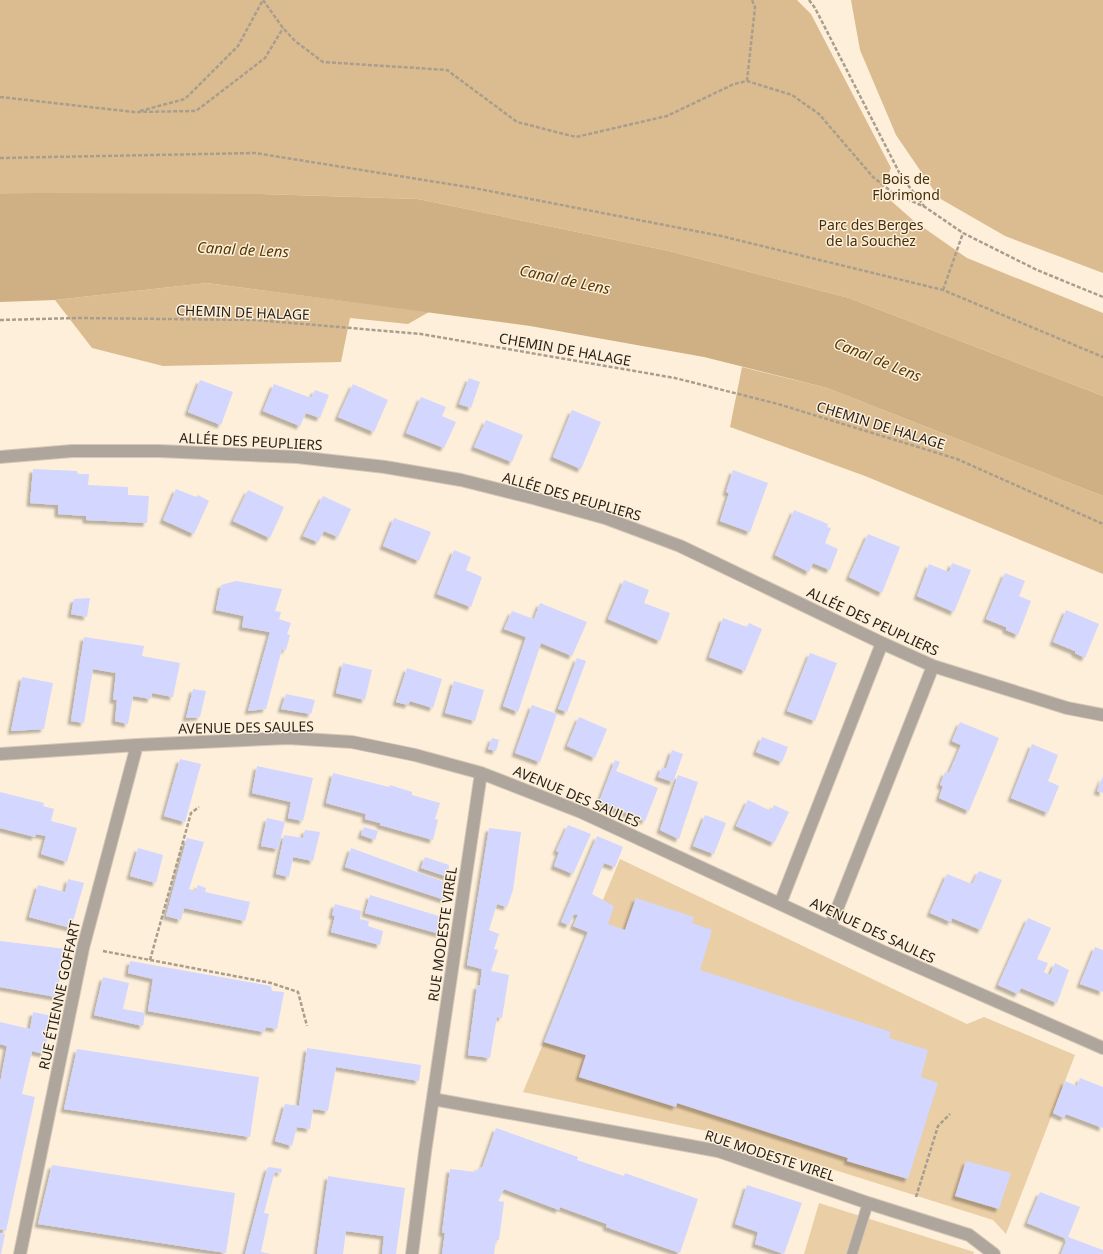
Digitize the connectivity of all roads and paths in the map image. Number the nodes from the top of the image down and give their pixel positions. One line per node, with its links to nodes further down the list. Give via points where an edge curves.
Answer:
1 (263, 0): 4 (path); 7 (path, via 238,46 185,99)
2 (752, 0): 5 (path, via 755,7)
3 (809, 0): 9 (path, via 902,176)
4 (283, 28): 5 (path, via 294,41 323,62 447,70 517,122 576,137 667,116 734,84); 7 (path, via 265,58 196,111)
5 (747, 82): 9 (path, via 792,96 819,114 872,177 893,193)
6 (0, 97): 7 (path)
7 (134, 112)
8 (0, 158): 11 (path, via 255,153 474,188 721,236)
9 (924, 207): 10 (path)
10 (963, 233): 11 (path); 12 (path, via 1037,270)
11 (943, 290): 14 (path)
12 (1103, 297)
13 (0, 320): 16 (path, CHEMIN DE HALAGE, via 256,320 414,333 675,378 778,404 957,459)
14 (1103, 357)
15 (0, 457): 17 (street, ALLÉE DES PEUPLIERS, via 72,451 159,451 289,457 386,467 461,480 605,518 680,546)
16 (1103, 524)
17 (882, 643): 18 (street, ALLÉE DES PEUPLIERS); 24 (street)
18 (933, 666): 19 (street, ALLÉE DES PEUPLIERS, via 1067,708); 25 (street)
19 (1103, 715)
20 (137, 745): 21 (street, AVENUE DES SAULES); 22 (street, AVENUE DES SAULES, via 288,738 352,742 415,755); 26 (street, RUE ÉTIENNE GOFFART)
21 (0, 754)
22 (481, 773): 24 (street, AVENUE DES SAULES, via 581,812); 30 (street, RUE MODESTE VIREL)
23 (199, 807): 27 (path, via 191,814)
24 (780, 904): 25 (street, AVENUE DES SAULES)
25 (830, 927): 29 (street, AVENUE DES SAULES)
26 (83, 948): 27 (path); 34 (street, RUE ÉTIENNE GOFFART)
27 (150, 960): 28 (path, via 271,983 298,992)
28 (307, 1026)
29 (1103, 1048)
30 (433, 1099): 32 (street, RUE MODESTE VIREL, via 718,1151); 35 (street, RUE MODESTE VIREL)
31 (950, 1114): 33 (path, via 938,1126)
32 (868, 1203): 33 (street, RUE MODESTE VIREL); 36 (lane)
33 (910, 1216): 37 (street, RUE MODESTE VIREL, via 969,1235)
34 (20, 1254)
35 (412, 1254)
36 (852, 1254)
37 (994, 1254)

